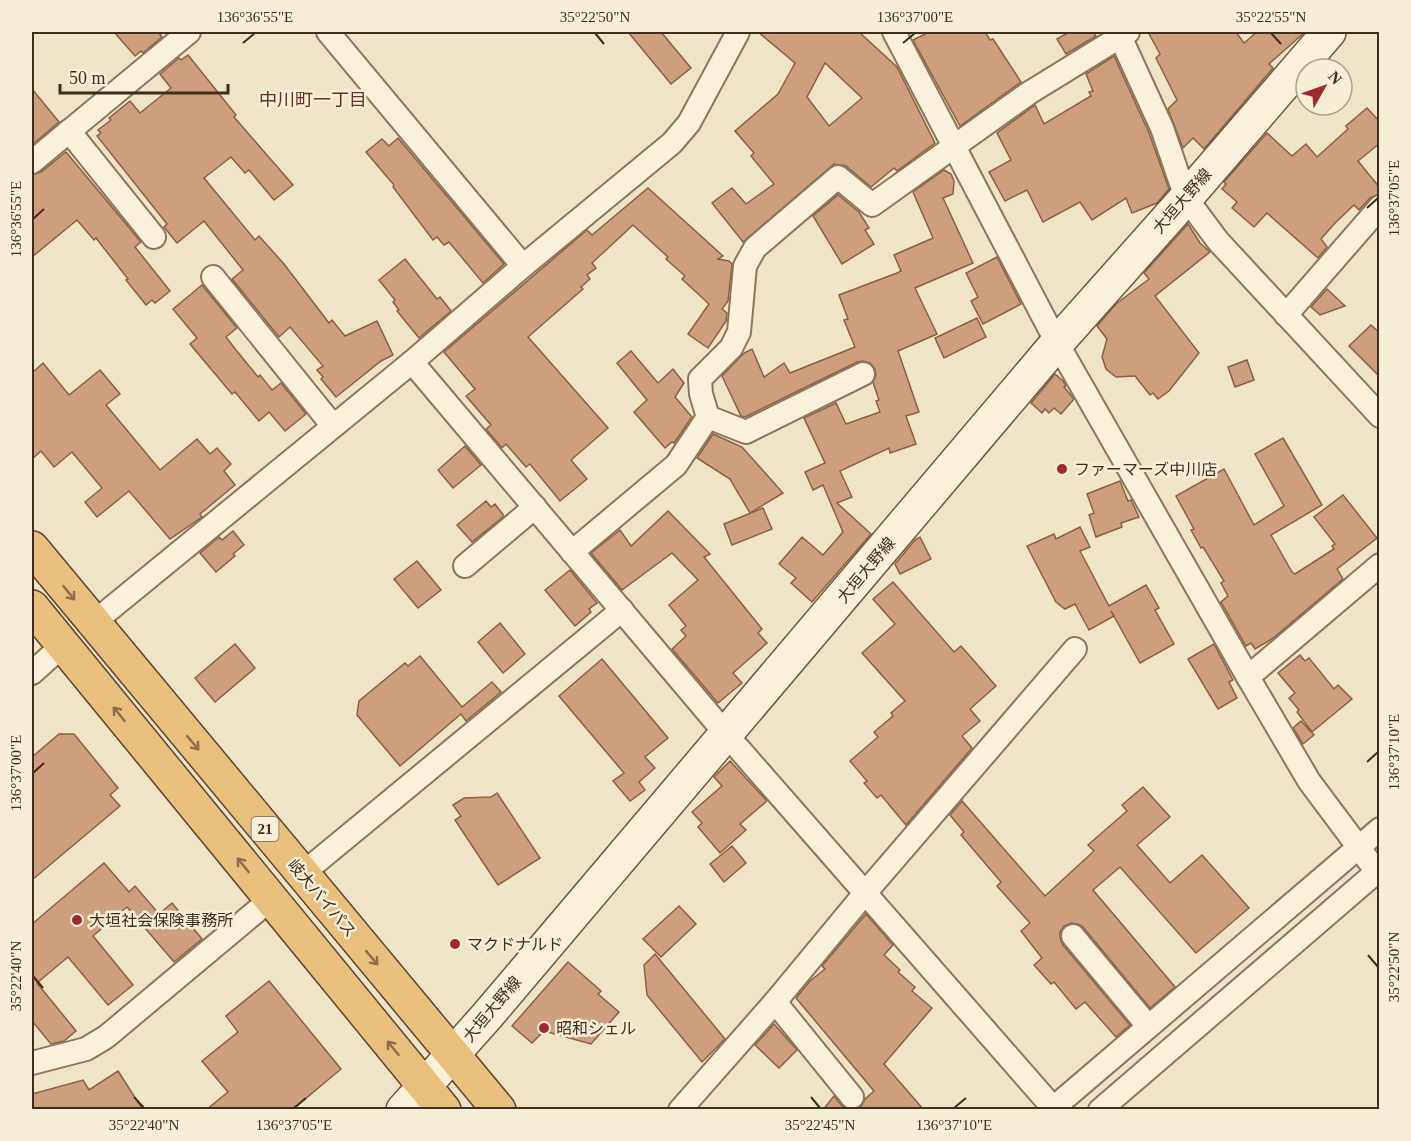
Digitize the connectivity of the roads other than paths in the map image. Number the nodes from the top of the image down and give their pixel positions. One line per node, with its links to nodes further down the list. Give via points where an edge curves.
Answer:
1 (189, 32): 7 (street)
2 (328, 32): 13 (street)
3 (738, 32): 13 (street, via 690,123 672,143)
4 (894, 32): 8 (street)
5 (1329, 32): 10 (main road, 大垣大野線)
6 (1122, 33): 8 (street); 10 (street)
7 (69, 131): 9 (street); 12 (street)
8 (955, 147): 16 (street); 20 (street, via 872,205 838,177 754,248 745,266 739,332 731,348 700,378)
9 (32, 162)
10 (1186, 198): 15 (street, via 1218,241); 16 (main road, 大垣大野線)
11 (1380, 207): 15 (street)
12 (154, 237)
13 (523, 266): 17 (street)
14 (213, 277): 21 (street)
15 (1286, 315): 19 (street)
16 (1057, 343): 33 (street); 34 (main road, 大垣大野線)
17 (412, 362): 21 (street); 22 (street)
18 (863, 374): 20 (street, via 746,432)
19 (1380, 416)
20 (708, 417): 24 (street, via 676,465)
21 (333, 426): 29 (street)
22 (535, 507): 24 (street); 25 (street)
23 (32, 548): 29 (highway, 岐大バイパス / 21, one-way to 29)
24 (572, 552): 28 (street)
25 (465, 566)
26 (1380, 566): 33 (street)
27 (32, 607): 30 (highway, 21)
28 (622, 610): 34 (street); 38 (street)
29 (93, 623): 38 (highway, 岐大バイパス / 21, one-way to 38)
30 (63, 645): 32 (street); 40 (highway, 21, one-way to 30)
31 (1075, 649): 39 (street)
32 (32, 673)
33 (1248, 677): 36 (street, via 1309,781)
34 (726, 734): 39 (street); 44 (main road, 大垣大野線)
35 (1380, 829): 36 (street)
36 (1358, 847): 37 (street); 43 (street)
37 (1379, 872): 51 (street)
38 (302, 874): 44 (highway, 岐大バイパス / 21, one-way to 44)
39 (866, 892): 42 (street); 48 (street)
40 (271, 899): 45 (street, via 106,1037 86,1049); 47 (highway, 21, one-way to 40)
41 (1073, 936): 43 (street)
42 (775, 1002): 46 (street); 50 (street)
43 (1148, 1026): 48 (street)
44 (453, 1055): 47 (main road, 大垣大野線); 49 (highway, 岐大バイパス / 21)
45 (32, 1063)
46 (852, 1097)
47 (424, 1102)
48 (1053, 1109)
49 (499, 1110)
50 (680, 1110)
51 (1100, 1110)

